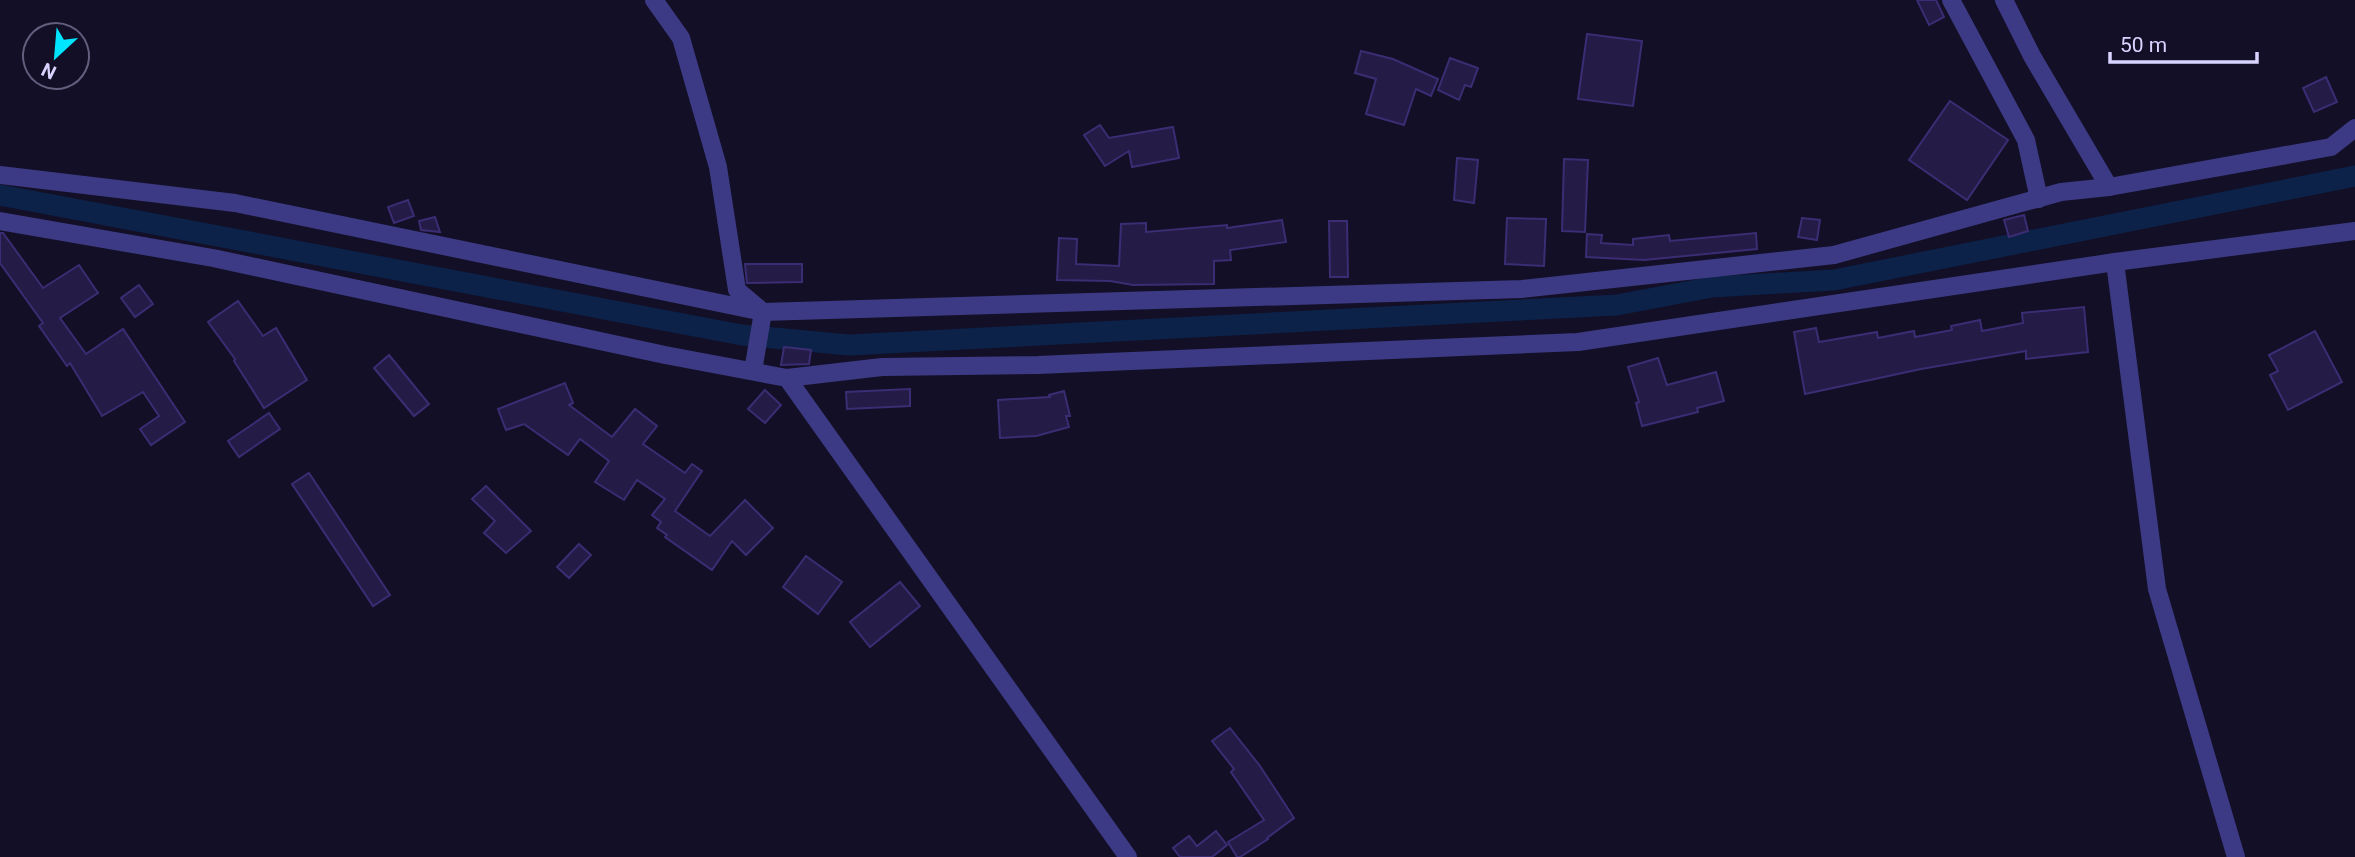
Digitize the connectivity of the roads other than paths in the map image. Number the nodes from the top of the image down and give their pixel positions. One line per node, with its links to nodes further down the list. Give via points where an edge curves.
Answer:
1 (654, 0): 11 (street, via 681,38 715,154 737,290)
2 (1951, 0): 7 (street, via 2026,140)
3 (2004, 0): 6 (street)
4 (2355, 128): 6 (street, via 2331,147)
5 (0, 175): 11 (street, via 235,203)
6 (2109, 187): 7 (street)
7 (2039, 199): 11 (street, via 1834,256 1522,289)
8 (0, 221): 12 (street, via 213,258)
9 (2355, 231): 10 (street)
10 (2115, 262): 13 (street, via 1578,342 1038,365 882,367); 15 (street, via 2157,589)
11 (762, 312): 12 (street)
12 (753, 372): 13 (street)
13 (787, 378): 14 (street)
14 (1128, 857)
15 (2236, 857)

